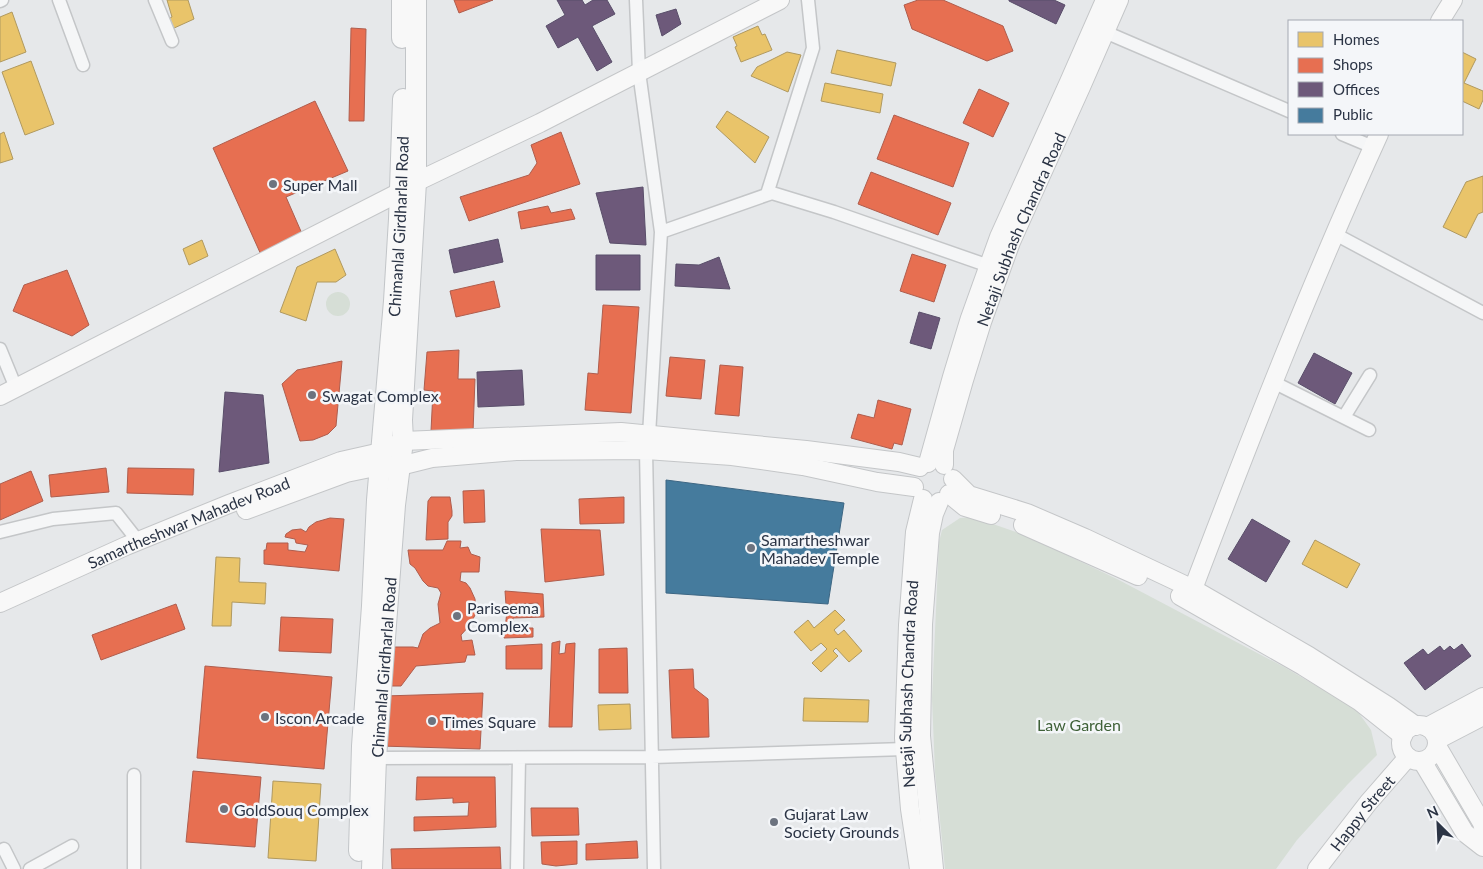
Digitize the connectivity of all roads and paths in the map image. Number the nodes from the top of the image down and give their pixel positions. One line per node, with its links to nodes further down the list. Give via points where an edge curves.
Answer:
1 (59, 0): 14 (street)
2 (155, 0): 13 (street)
3 (402, 0): 19 (main road, Chimanlal Girdharlal Road)
4 (416, 0): 19 (main road, Chimanlal Girdharlal Road)
5 (636, 0): 15 (street)
6 (780, 0): 15 (main road)
7 (808, 0): 20 (street, via 813,48)
8 (1105, 0): 23 (main road, Netaji Subhash Chandra Road)
9 (1119, 0): 12 (main road, Netaji Subhash Chandra Road)
10 (1453, 0): 11 (main road)
11 (1441, 20)
12 (1105, 32): 16 (street); 36 (main road, Netaji Subhash Chandra Road, via 1011,242 982,322)
13 (172, 41)
14 (83, 65)
15 (639, 72): 19 (main road); 21 (street)
16 (1288, 111)
17 (1348, 135): 18 (street)
18 (1376, 140): 22 (main road)
19 (408, 187): 28 (main road); 32 (main road, Chimanlal Girdharlal Road); 34 (main road, Chimanlal Girdharlal Road, via 394,301)
20 (767, 194): 21 (street); 23 (street, via 834,212)
21 (661, 232): 33 (street)
22 (1335, 234): 24 (street); 27 (main road)
23 (989, 266): 36 (main road, Netaji Subhash Chandra Road, via 952,377)
24 (1483, 313)
25 (0, 349): 28 (street)
26 (1370, 375): 30 (street)
27 (1273, 382): 30 (street); 39 (main road)
28 (16, 388): 29 (main road)
29 (0, 396)
30 (1344, 417): 31 (street)
31 (1369, 430)
32 (403, 441): 33 (main road, via 621,432); 34 (main road); 35 (main road, Chimanlal Girdharlal Road)
33 (647, 442): 35 (main road, via 432,458); 36 (main road, via 803,466 877,482); 46 (street)
34 (381, 459): 35 (main road); 38 (main road, Samartheshwar Mahadev Road, via 342,460); 41 (main road, Samartheshwar Mahadev Road, via 130,557); 58 (main road, Chimanlal Girdharlal Road, via 362,746)
35 (400, 466): 47 (main road, Chimanlal Girdharlal Road)
36 (934, 482): 39 (main road, via 1027,513 1094,542); 45 (main road, Netaji Subhash Chandra Road, via 915,532 908,625); 63 (main road, Netaji Subhash Chandra Road, via 923,624 921,736)
37 (0, 532): 38 (street, via 53,519 116,513)
38 (138, 541): 40 (main road, Samartheshwar Mahadev Road)
39 (1190, 594): 44 (main road, via 1309,656 1388,706)
40 (0, 603)
41 (0, 616)
42 (1483, 697): 44 (main road)
43 (1483, 716): 44 (main road)
44 (1424, 735): 49 (main road, Happy Street, via 1432,756); 49 (main road, via 1402,748); 51 (main road)
45 (905, 749): 46 (street); 62 (main road, Netaji Subhash Chandra Road)
46 (652, 757): 48 (street); 61 (street)
47 (376, 758): 48 (street); 59 (main road, Chimanlal Girdharlal Road)
48 (518, 758): 60 (street)
49 (1415, 759): 53 (main road, via 1465,833); 64 (main road, Happy Street, via 1368,803)
50 (134, 775): 57 (street)
51 (1483, 827)
52 (72, 846): 56 (street)
53 (1483, 848)
54 (4, 850): 55 (street)
55 (14, 869)
56 (30, 869)
57 (134, 869)
58 (358, 869)
59 (372, 869)
60 (517, 869)
61 (654, 869)
62 (919, 869)
63 (934, 869)
64 (1317, 869)

